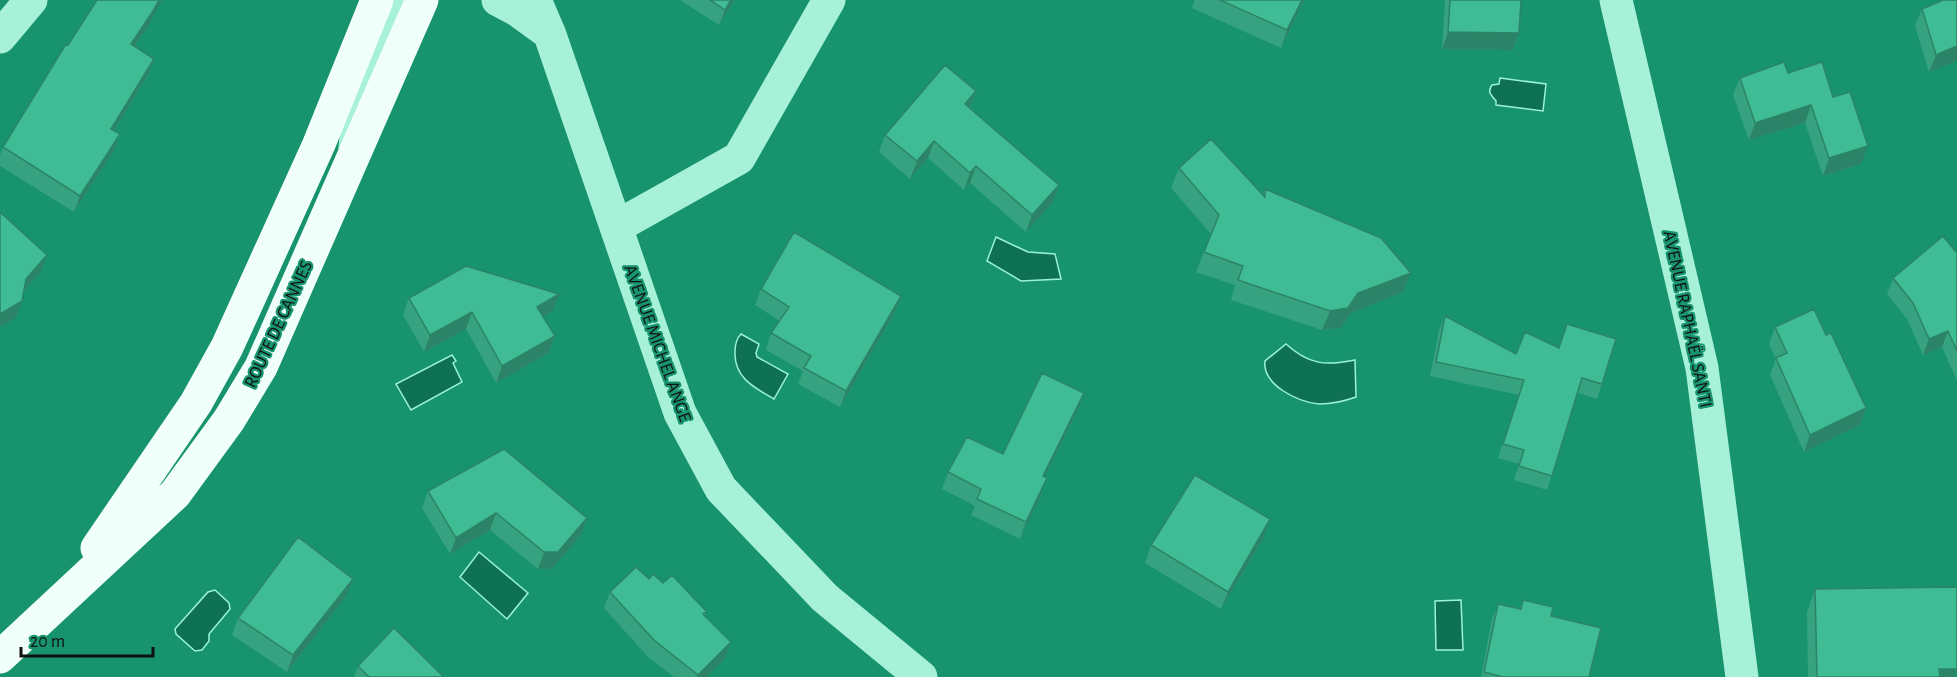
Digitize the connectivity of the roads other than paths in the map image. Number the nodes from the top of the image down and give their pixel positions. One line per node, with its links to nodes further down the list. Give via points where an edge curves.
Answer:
1 (31, 0): 10 (street)
2 (377, 0): 13 (main road, ROUTE DE CANNES, via 319,144 227,347 196,403)
3 (398, 0): 11 (street, via 360,95)
4 (422, 0): 11 (main road, ROUTE DE CANNES)
5 (498, 0): 9 (street)
6 (535, 0): 9 (street, AVENUE MICHEL ANGE)
7 (829, 0): 12 (street, via 739,158)
8 (1616, 0): 16 (street, AVENUE RAPHAËL SANTI, via 1702,368)
9 (550, 35): 12 (street, AVENUE MICHEL ANGE)
10 (0, 37)
11 (354, 156): 13 (main road, ROUTE DE CANNES, via 261,367 229,420 175,494)
12 (616, 227): 15 (street, AVENUE MICHEL ANGE, via 680,413 721,489 825,598)
13 (61, 598): 14 (main road, ROUTE DE CANNES)
14 (0, 657)
15 (921, 677)
16 (1742, 677)

